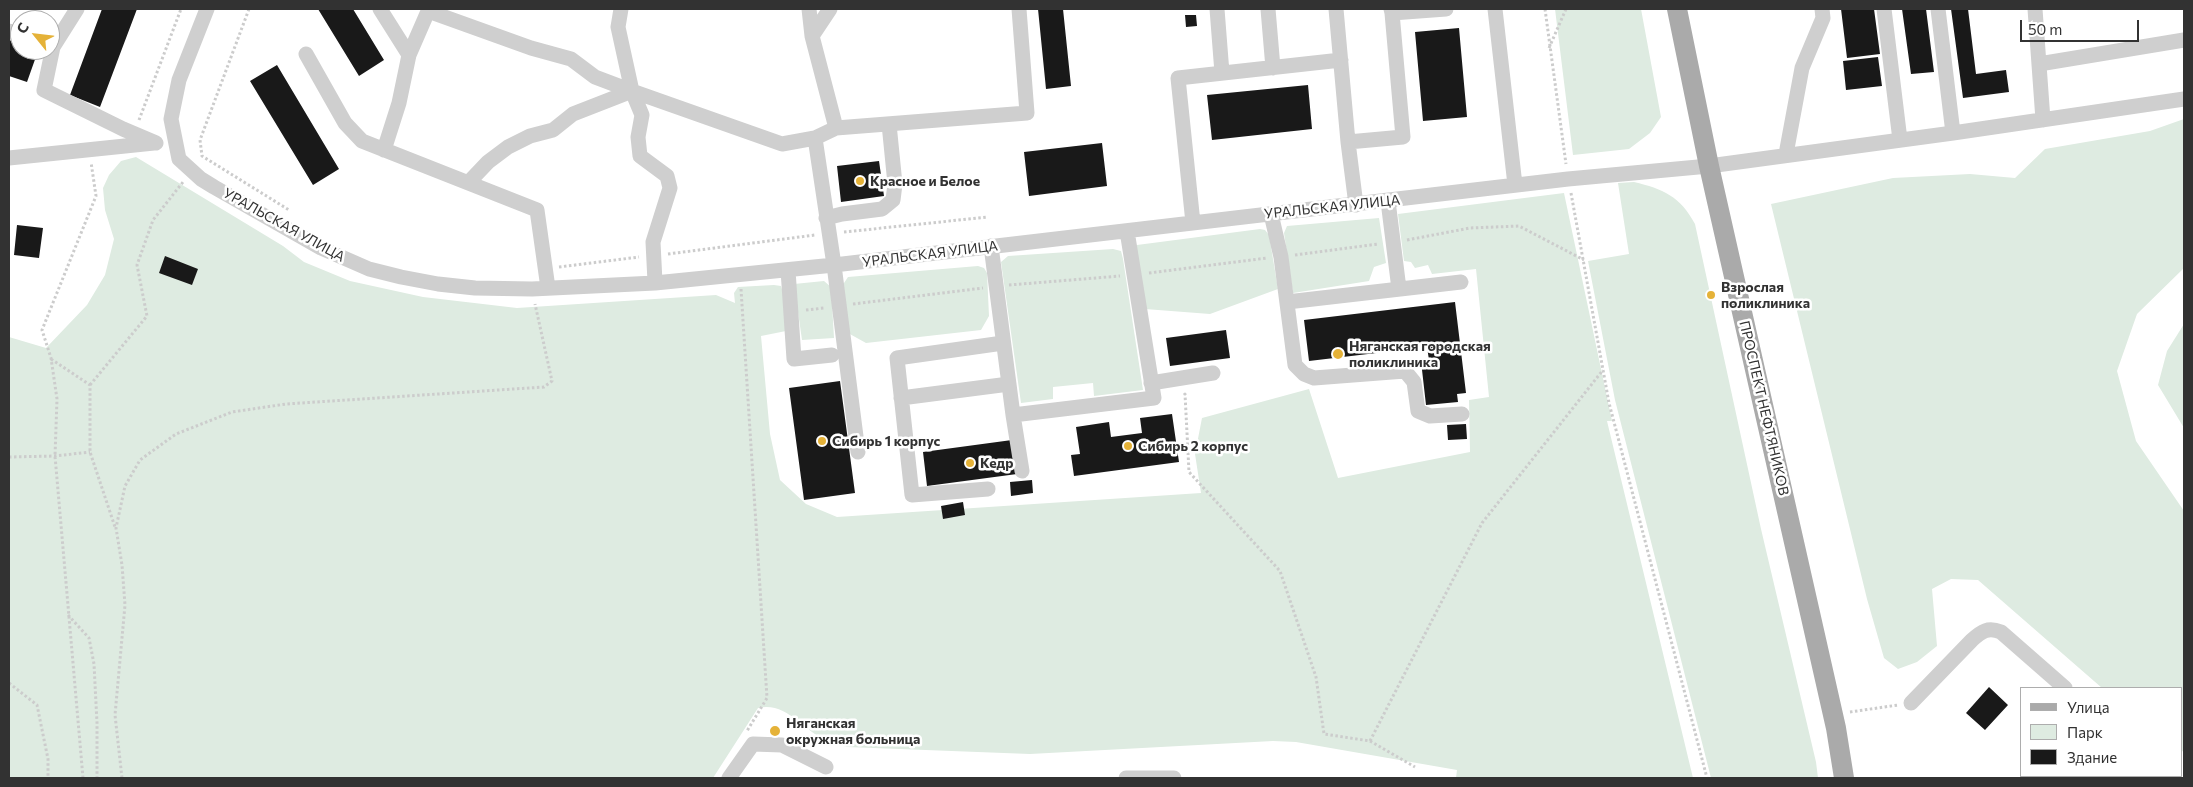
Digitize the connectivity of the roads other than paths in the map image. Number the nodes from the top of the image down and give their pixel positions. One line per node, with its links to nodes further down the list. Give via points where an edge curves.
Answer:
1 (77, 9): 20 (street)
2 (207, 9): 36 (street, via 179,80 170,119)
3 (380, 9): 24 (street)
4 (621, 9): 30 (street, via 618,26)
5 (809, 9): 21 (street)
6 (830, 9): 21 (street)
7 (1019, 9): 33 (street, via 1027,113)
8 (1217, 9): 29 (street)
9 (1268, 9): 28 (street)
10 (1336, 9): 26 (street)
11 (1446, 9): 19 (street)
12 (1495, 9): 46 (street)
13 (1676, 9): 44 (main road, ПРОСПЕКТ НЕФТЯНИКОВ)
14 (1822, 9): 42 (street, via 1823,18 1802,68)
15 (1884, 9): 38 (street)
16 (1938, 9): 35 (street)
17 (2035, 9): 27 (street)
18 (429, 10): 24 (street); 30 (street, via 570,59 596,77)
19 (1392, 11): 39 (street, via 1403,137)
20 (60, 34)
21 (812, 36): 34 (street)
22 (2184, 40): 27 (street)
23 (306, 54): 41 (street, via 345,123 362,141)
24 (409, 55): 41 (street, via 399,103)
25 (49, 60): 40 (street, via 44,90)
26 (1341, 60): 28 (street); 39 (street)
27 (2039, 64): 32 (street)
28 (1273, 68): 29 (street)
29 (1222, 73): 51 (street, via 1178,78)
30 (632, 91): 37 (street, via 782,144); 45 (street, via 573,114 552,130 508,147); 56 (street, via 642,115 638,137 640,156 667,176 670,188 653,242)
31 (2184, 99): 32 (street, УРАЛЬСКАЯ УЛИЦА)
32 (2043, 120): 35 (street, УРАЛЬСКАЯ УЛИЦА)
33 (888, 124): 34 (street); 50 (street, via 895,184 892,200 882,209)
34 (836, 128): 37 (street)
35 (1953, 133): 38 (street, УРАЛЬСКАЯ УЛИЦА)
36 (174, 137): 40 (street); 58 (street, УРАЛЬСКАЯ УЛИЦА, via 184,164 214,187 321,248 369,269 438,284 475,288)
37 (815, 138): 50 (street)
38 (1900, 140): 42 (street, УРАЛЬСКАЯ УЛИЦА)
39 (1348, 142): 48 (street)
40 (156, 143): 43 (street)
41 (384, 150): 45 (street)
42 (1786, 154): 44 (street, УРАЛЬСКАЯ УЛИЦА)
43 (9, 158)
44 (1709, 166): 46 (street, УРАЛЬСКАЯ УЛИЦА); 78 (main road, ПРОСПЕКТ НЕФТЯНИКОВ, via 1833,715)
45 (469, 182): 58 (street, via 537,210)
46 (1515, 186): 47 (street, УРАЛЬСКАЯ УЛИЦА)
47 (1388, 201): 48 (street, УРАЛЬСКАЯ УЛИЦА); 59 (street)
48 (1356, 205): 49 (street, УРАЛЬСКАЯ УЛИЦА)
49 (1271, 214): 51 (street, УРАЛЬСКАЯ УЛИЦА); 60 (street, via 1281,257)
50 (826, 218): 54 (street)
51 (1193, 223): 52 (street, УРАЛЬСКАЯ УЛИЦА)
52 (1127, 231): 53 (street, УРАЛЬСКАЯ УЛИЦА); 64 (street)
53 (991, 246): 54 (street, УРАЛЬСКАЯ УЛИЦА); 61 (street)
54 (834, 265): 55 (street, УРАЛЬСКАЯ УЛИЦА); 69 (street)
55 (788, 270): 56 (street, УРАЛЬСКАЯ УЛИЦА); 62 (street, via 794,359)
56 (655, 282): 58 (street, УРАЛЬСКАЯ УЛИЦА)
57 (1461, 282): 59 (street)
58 (548, 288)
59 (1399, 289): 60 (street)
60 (1286, 302): 67 (street, via 1295,365 1304,374 1314,378 1405,371 1414,382 1418,412 1430,416)
61 (1003, 343): 65 (street); 66 (street, via 896,358)
62 (832, 355)
63 (1213, 373): 64 (street)
64 (1151, 383): 68 (street, via 1154,398)
65 (1009, 384): 66 (street); 68 (street)
66 (901, 398): 71 (street, via 912,495)
67 (1462, 414)
68 (1013, 415): 70 (street)
69 (858, 452)
70 (1022, 471)
71 (988, 489)
72 (2064, 687): 73 (street, via 2001,632 1992,629 1983,631)
73 (1911, 703)
74 (826, 767): 75 (street, via 782,745 753,744)
75 (729, 778)
76 (1126, 778): 77 (street)
77 (1174, 778)
78 (1844, 778)

